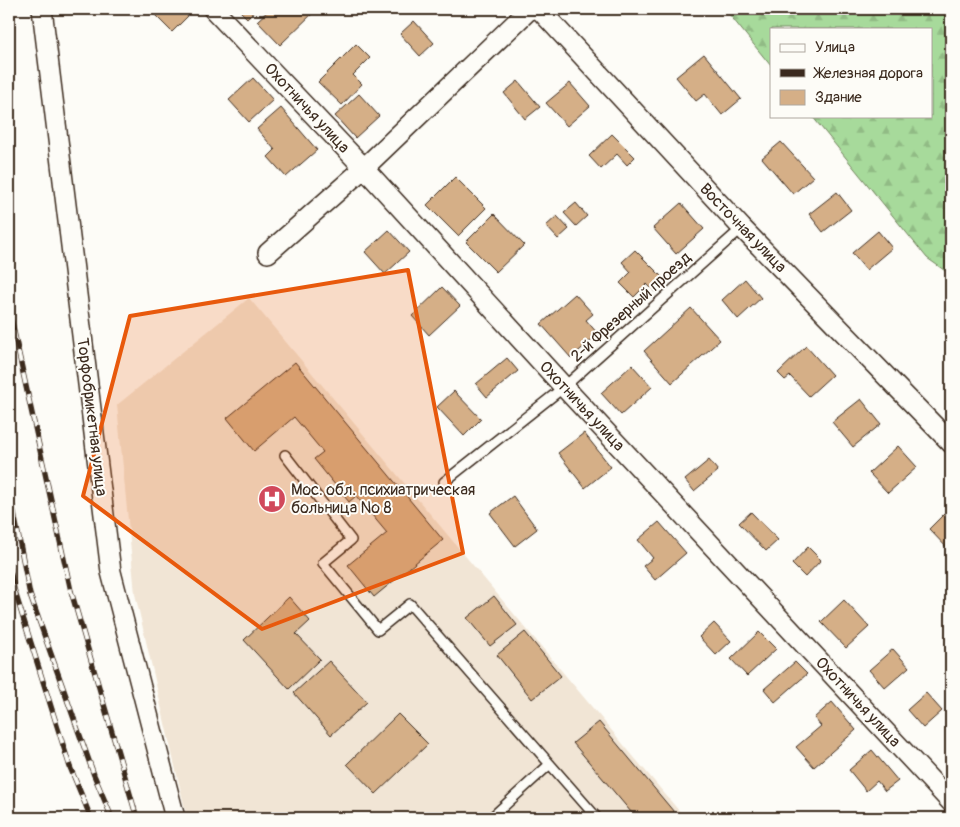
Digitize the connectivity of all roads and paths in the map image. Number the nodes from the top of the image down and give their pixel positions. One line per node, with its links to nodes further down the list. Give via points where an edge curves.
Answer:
1 (42, 9): 14 (street, Торфобрикетная улица, via 111,572)
2 (213, 9): 5 (street, Охотничья улица)
3 (530, 9): 5 (street)
4 (539, 9): 6 (street, Восточная улица)
5 (364, 168): 7 (street); 8 (street, Охотничья улица)
6 (742, 228): 8 (lane, 2-й Фрезерный проезд); 9 (street, Восточная улица)
7 (268, 253)
8 (564, 387): 11 (lane, 2-й Фрезерный проезд); 13 (street, Охотничья улица)
9 (951, 442)
10 (285, 455): 12 (lane, via 351,540 323,563 378,630 410,604)
11 (444, 482)
12 (550, 764): 15 (lane); 16 (lane)
13 (951, 802)
14 (175, 818)
15 (492, 818)
16 (597, 818)

